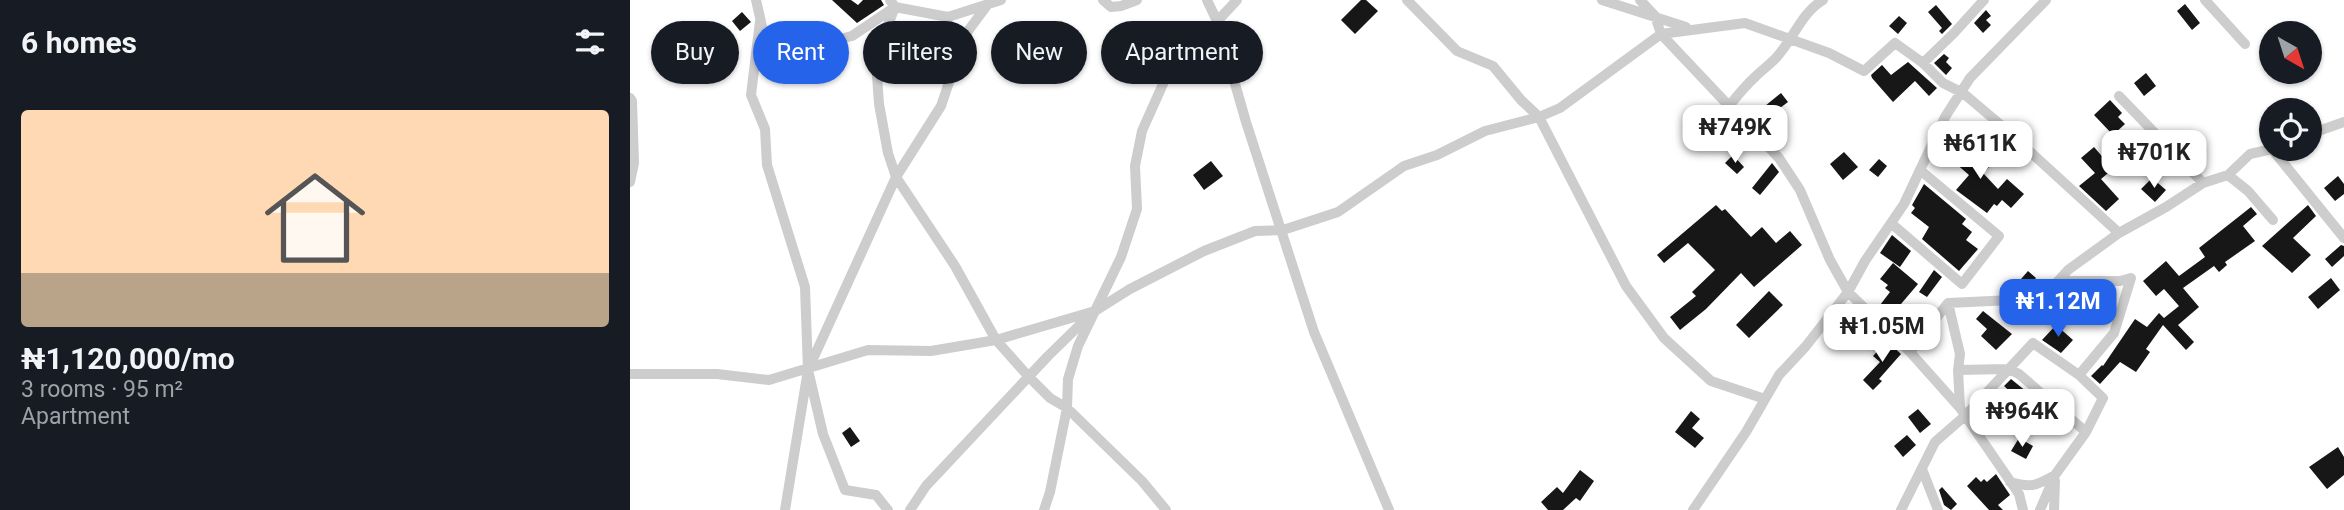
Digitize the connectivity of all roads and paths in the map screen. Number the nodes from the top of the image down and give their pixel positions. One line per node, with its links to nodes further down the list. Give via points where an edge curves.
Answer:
1 (756, 0): 17 (street)
2 (1001, 0): 14 (street)
3 (1103, 0): 4 (street, via 1111,7)
4 (1137, 0)
5 (1206, 0): 18 (street)
6 (1237, 0): 18 (street)
7 (1407, 0): 32 (street, via 1457,51 1493,66)
8 (1602, 0): 16 (street)
9 (1640, 0): 16 (street)
10 (1824, 0): 22 (street, via 1811,8)
11 (1984, 0): 24 (street)
12 (2046, 0): 28 (street, via 1970,78)
13 (2205, 0): 23 (street)
14 (990, 3): 15 (street, via 948,17); 39 (street, via 965,35 941,106)
15 (893, 4): 21 (street); 39 (street, via 876,62 879,104)
16 (1654, 16): 19 (street); 20 (street)
17 (760, 21)
18 (1217, 21)
19 (1698, 29): 20 (street); 22 (street, via 1745,23)
20 (1661, 34): 31 (street); 32 (street, via 1560,108)
21 (849, 37)
22 (1790, 41): 24 (street, via 1829,53 1864,71 1895,43); 31 (street)
23 (2245, 44)
24 (1923, 63): 28 (street, via 1943,83)
25 (753, 79): 54 (street, via 751,95 765,129 767,166 805,287)
26 (1163, 84): 50 (street, via 1142,131 1135,166 1137,209)
27 (1235, 84): 44 (street)
28 (1963, 93): 37 (street, via 1945,117); 45 (street)
29 (2119, 96): 41 (street)
30 (630, 98): 40 (street, via 634,163)
31 (1729, 106): 48 (street, via 1779,158 1800,190)
32 (1539, 117): 44 (street, via 1485,131 1405,166 1338,212); 59 (street, via 1626,286 1664,338 1711,381)
33 (2344, 122): 34 (street)
34 (2322, 130)
35 (2259, 152): 38 (street, via 2250,154)
36 (2282, 161): 46 (street)
37 (1920, 170): 43 (street); 43 (street, via 1999,236 1962,284)
38 (2228, 175): 41 (street); 42 (street)
39 (896, 177): 51 (street, via 956,266); 54 (street)
40 (630, 182)
41 (2203, 183): 45 (street)
42 (2273, 220)
43 (1892, 224): 48 (street)
44 (1283, 230): 50 (street, via 1255,231 1204,251); 71 (street, via 1314,331)
45 (2119, 233): 47 (street)
46 (2344, 238)
47 (2058, 281): 49 (street, via 2036,299); 57 (street, via 2131,278 2114,333)
48 (1848, 292): 52 (street); 59 (street, via 1779,375)
49 (1948, 303): 52 (street); 55 (street)
50 (1095, 311): 51 (street); 58 (street); 60 (street, via 1078,346)
51 (996, 340): 54 (street, via 931,351 868,350); 58 (street)
52 (1910, 352): 61 (street)
53 (2009, 369): 55 (street); 57 (street, via 2033,343); 61 (street); 62 (street)
54 (808, 370): 56 (street, via 769,380 717,374); 66 (street); 67 (street, via 823,434 845,490 876,495)
55 (1958, 370): 61 (street)
56 (630, 374)
57 (2079, 375): 62 (street, via 2103,398)
58 (1029, 377): 60 (street); 68 (street)
59 (1765, 399): 72 (street)
60 (1067, 408): 69 (street); 70 (street)
61 (1963, 412): 63 (street, via 1936,442); 65 (street)
62 (2086, 432): 64 (street)
63 (1922, 469): 73 (street); 74 (street)
64 (2055, 475): 65 (street, via 2027,487); 76 (street); 77 (street)
65 (2010, 482): 75 (street)
66 (785, 510)
67 (888, 510)
68 (909, 510)
69 (1044, 510)
70 (1166, 510)
71 (1389, 510)
72 (1693, 510)
73 (1901, 510)
74 (1938, 510)
75 (2023, 510)
76 (2040, 510)
77 (2054, 510)

